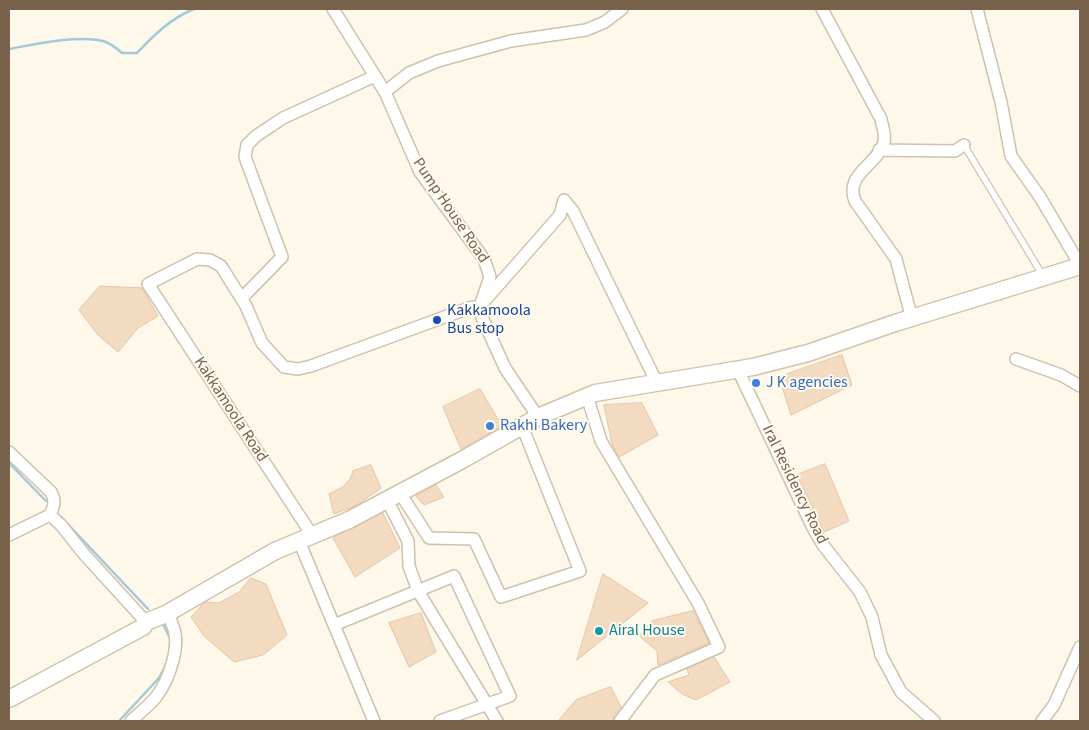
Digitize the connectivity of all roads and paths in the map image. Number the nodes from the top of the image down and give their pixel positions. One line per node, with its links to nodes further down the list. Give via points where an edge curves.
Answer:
1 (333, 9): 5 (street, Pump House Road)
2 (622, 9): 6 (street, via 605,22 586,30 512,41 438,61 410,73)
3 (822, 9): 8 (street, via 881,119 884,143)
4 (977, 9): 9 (street, via 1002,102 1011,156 1040,197)
5 (375, 76): 6 (street, Pump House Road); 11 (street, via 284,118 247,145 245,157 282,257)
6 (385, 92): 12 (street, Pump House Road, via 420,172 489,268 490,277)
7 (964, 144): 8 (street, via 955,151); 10 (lane)
8 (880, 150): 13 (street, via 857,177 853,194 896,259)
9 (1080, 265): 10 (main road)
10 (1044, 278): 13 (main road)
11 (242, 298): 12 (street, via 262,342 284,367 298,369); 25 (street, Kakkamoola Road, via 221,266 210,260 197,259 148,284)
12 (480, 306): 16 (street, via 560,215 564,200 573,211); 19 (street, via 505,368)
13 (912, 319): 15 (main road, via 808,353)
14 (1016, 359): 17 (street, via 1061,375)
15 (738, 370): 16 (main road); 38 (street, Iral Residency Road, via 814,530 860,592 872,617 881,655 901,692)
16 (657, 383): 18 (main road)
17 (1080, 386)
18 (586, 396): 19 (main road); 37 (street, via 601,440 698,603 719,648 655,675)
19 (538, 416): 20 (main road)
20 (522, 426): 22 (main road); 22 (street, via 580,571 501,597 474,539 429,538)
21 (9, 452): 23 (street, via 51,492 55,504)
22 (394, 496): 25 (main road); 26 (street, via 408,541 409,566)
23 (50, 516): 24 (street); 28 (street)
24 (9, 535)
25 (305, 538): 27 (main road, via 275,551); 29 (street, Kakkamoola Road)
26 (418, 591): 29 (street); 32 (street); 32 (street, via 454,576 510,696)
27 (166, 614): 28 (main road); 33 (street, via 173,624 175,636 171,668 156,697)
28 (146, 622): 31 (main road, via 143,627)
29 (334, 625): 34 (street, Kakkamoola Road)
30 (1080, 647): 39 (street, via 1054,706)
31 (9, 699)
32 (486, 705): 35 (street); 36 (street)
33 (131, 721)
34 (374, 721)
35 (440, 721)
36 (497, 721)
37 (620, 721)
38 (934, 721)
39 (1042, 721)

